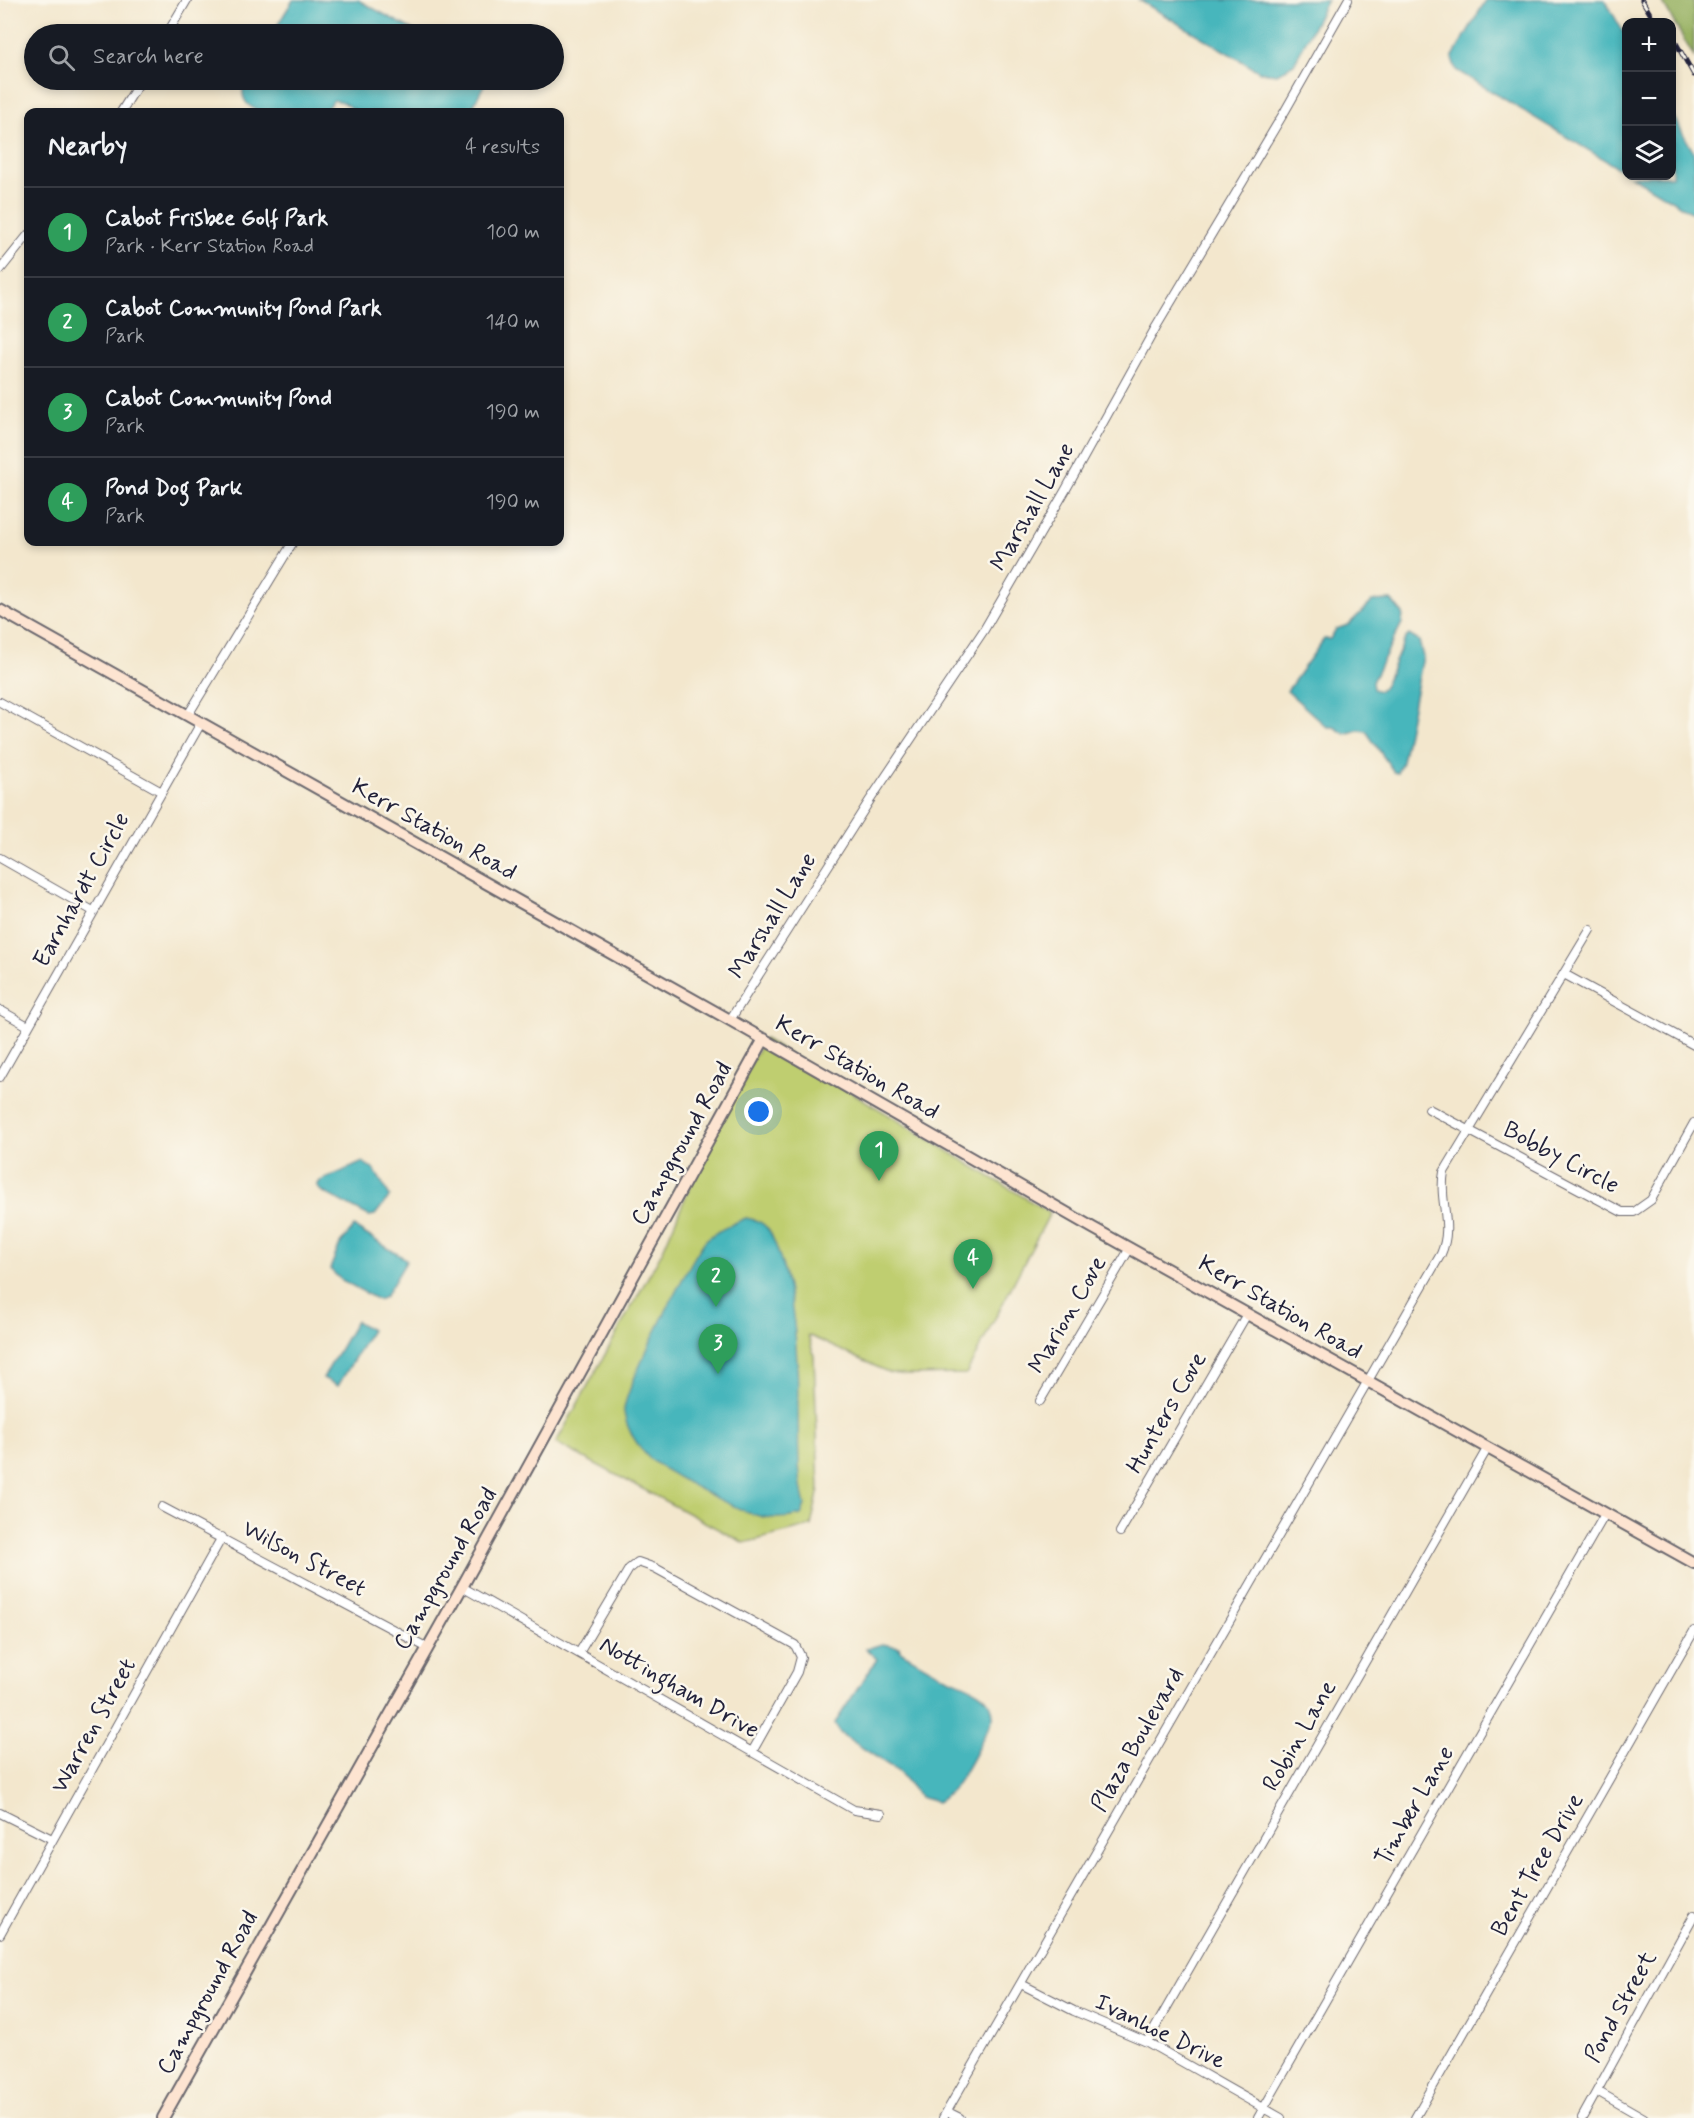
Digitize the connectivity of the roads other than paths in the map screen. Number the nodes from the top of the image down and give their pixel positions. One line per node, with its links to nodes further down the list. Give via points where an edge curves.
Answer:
1 (188, 0): 3 (street)
2 (1348, 0): 19 (street, Marshall Lane, via 984,630)
3 (173, 24)
4 (135, 90): 5 (street)
5 (124, 108)
6 (24, 240): 7 (street)
7 (0, 270)
8 (291, 546): 11 (street)
9 (0, 610): 11 (street, Kerr Station Road)
10 (0, 702): 13 (street)
11 (188, 716): 12 (street, Kerr Station Road)
12 (201, 723): 13 (street, Earnhardt Circle); 19 (street, Kerr Station Road)
13 (160, 791): 15 (street, Earnhardt Circle)
14 (0, 858): 15 (street)
15 (93, 911): 20 (street, Earnhardt Circle)
16 (1590, 930): 17 (street, Plaza Boulevard)
17 (1564, 974): 22 (street); 26 (street, Plaza Boulevard)
18 (0, 1010): 20 (street)
19 (730, 1020): 21 (street, Kerr Station Road)
20 (28, 1026): 23 (street, Earnhardt Circle)
21 (764, 1039): 27 (street, Kerr Station Road); 37 (street, Campground Road)
22 (1694, 1045)
23 (0, 1077)
24 (1429, 1109): 26 (street, Bobby Circle)
25 (1694, 1123): 26 (street, Bobby Circle, via 1651,1200 1634,1212 1610,1208)
26 (1469, 1130): 29 (street, Plaza Boulevard, via 1444,1172 1442,1199 1447,1241)
27 (1130, 1248): 28 (street, Kerr Station Road); 30 (street, Marion Cove)
28 (1247, 1314): 29 (street, Kerr Station Road); 34 (street, Hunters Cove)
29 (1366, 1381): 31 (street, Kerr Station Road); 47 (street, Plaza Boulevard)
30 (1040, 1401)
31 (1486, 1449): 33 (street, Kerr Station Road); 48 (street, Robin Lane)
32 (162, 1507): 35 (street, Wilson Street)
33 (1605, 1514): 36 (street, Kerr Station Road); 50 (street, Timber Lane)
34 (1120, 1532)
35 (222, 1538): 39 (street, Wilson Street); 44 (street, Warren Street)
36 (1694, 1563)
37 (462, 1587): 39 (street, Campground Road); 40 (street, Nottingham Drive)
38 (1694, 1631): 56 (street, Bent Tree Drive)
39 (426, 1647): 52 (street, Campground Road)
40 (579, 1653): 41 (street, Nottingham Drive); 41 (street, via 629,1569 638,1562 656,1568 795,1646 801,1657 797,1672)
41 (752, 1752): 43 (street, Nottingham Drive, via 854,1810)
42 (0, 1813): 44 (street)
43 (880, 1814)
44 (52, 1839): 46 (street, Warren Street)
45 (1694, 1915): 49 (street, Pond Street)
46 (0, 1934)
47 (1021, 1984): 48 (street, Ivanhoe Drive, via 1074,2012); 51 (street, Plaza Boulevard)
48 (1147, 2042): 50 (street, Ivanhoe Drive)
49 (1597, 2091): 57 (street, Pond Street); 58 (street)
50 (1264, 2108): 54 (street, Timber Lane); 55 (street, Ivanhoe Drive)
51 (946, 2115): 53 (street)
52 (162, 2118)
53 (960, 2118)
54 (1258, 2118)
55 (1281, 2118)
56 (1415, 2118)
57 (1582, 2118)
58 (1644, 2118)

